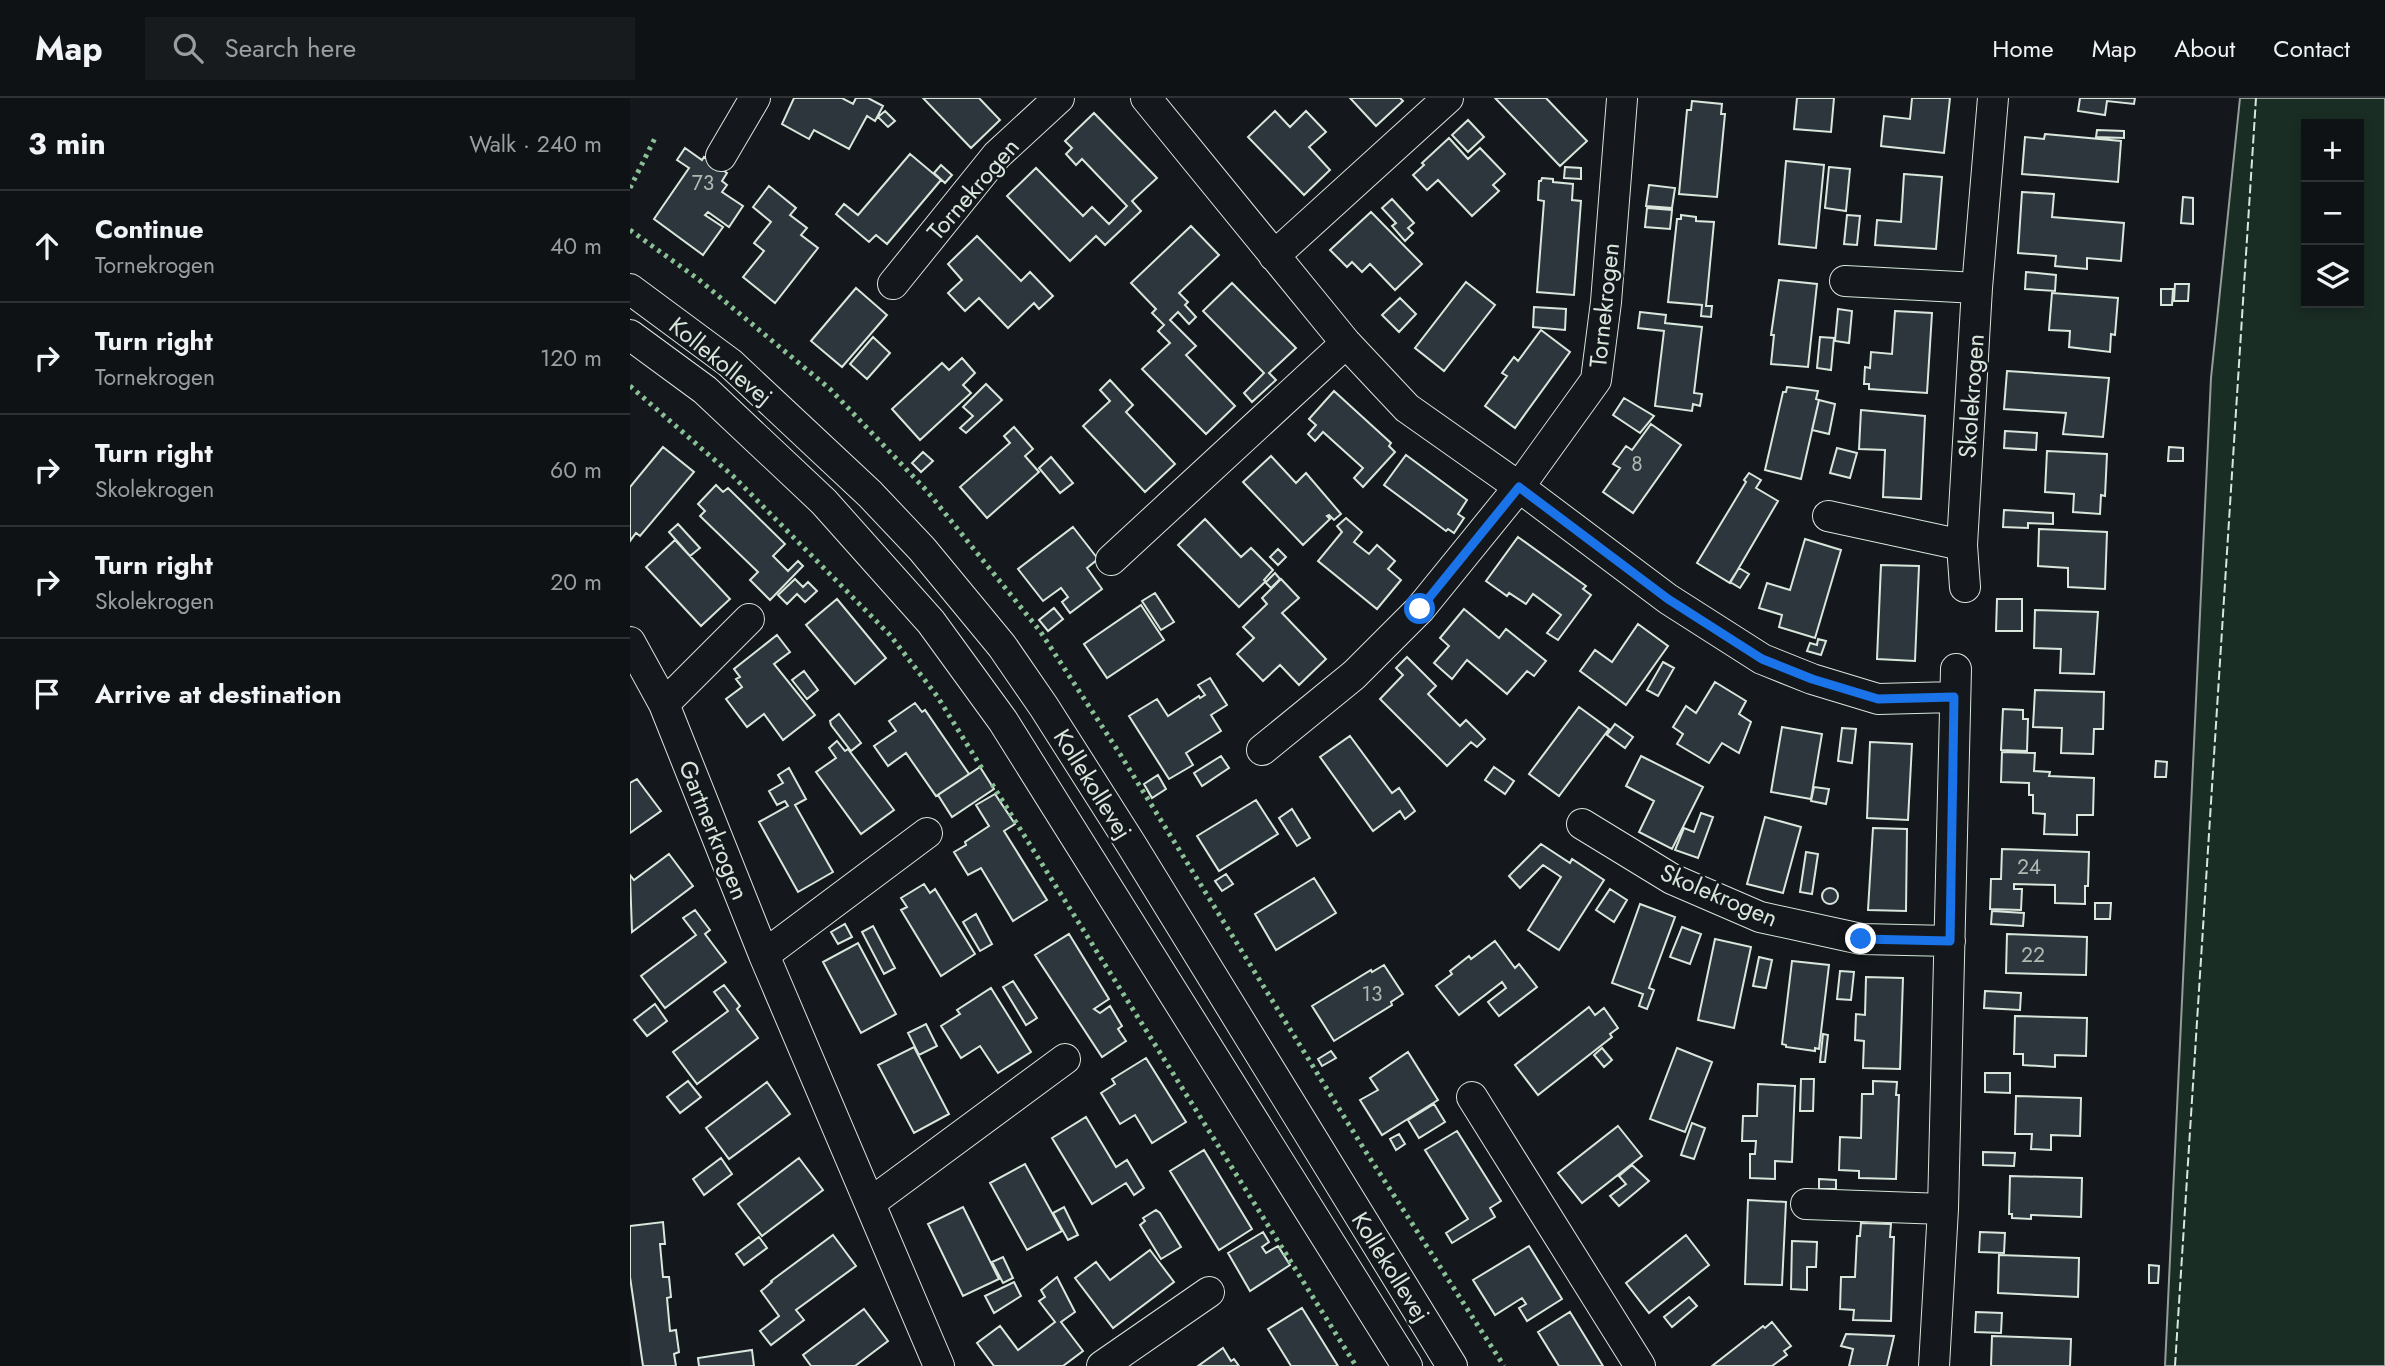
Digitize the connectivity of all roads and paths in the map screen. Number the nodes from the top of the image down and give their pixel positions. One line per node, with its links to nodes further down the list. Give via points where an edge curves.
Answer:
1 (755, 98): 7 (street)
2 (1059, 98): 10 (street, Tornekrogen, via 997,155)
3 (1146, 98): 8 (street)
4 (1448, 98): 8 (street)
5 (1993, 98): 11 (street, Skolekrogen)
6 (1622, 99): 15 (street, Tornekrogen, via 1595,380)
7 (721, 156)
8 (1274, 256): 14 (street)
9 (1844, 281): 11 (street)
10 (893, 284)
11 (1977, 288): 17 (street, Skolekrogen)
12 (630, 289): 37 (street, Kollekollevej, via 730,363 870,494 1002,646 1044,706)
13 (630, 335): 36 (street, Kollekollevej, via 705,390 824,502 931,622 1010,733)
14 (1346, 343): 15 (street, via 1407,408); 18 (street)
15 (1519, 487): 23 (street, Tornekrogen, via 1420,609 1354,675); 26 (street, via 1668,599 1762,659 1878,699 1955,683)
16 (1828, 516): 17 (street)
17 (1962, 545): 19 (street, Skolekrogen)
18 (1111, 560)
19 (1965, 586)
20 (750, 619): 22 (street)
21 (630, 642): 22 (street, Gartnerkrogen)
22 (664, 704): 27 (street, Gartnerkrogen)
23 (1262, 750)
24 (1582, 824): 26 (street, Skolekrogen, via 1672,879 1760,917 1861,939)
25 (927, 833): 27 (street)
26 (1950, 941): 32 (street)
27 (765, 956): 30 (street, Gartnerkrogen)
28 (1065, 1059): 30 (street)
29 (1472, 1097): 38 (street)
30 (870, 1203): 34 (street, Gartnerkrogen)
31 (1806, 1204): 32 (street)
32 (1943, 1209): 39 (street)
33 (1209, 1292): 35 (street)
34 (939, 1366)
35 (1102, 1366)
36 (1407, 1366)
37 (1452, 1366)
38 (1640, 1366)
39 (1934, 1366)

